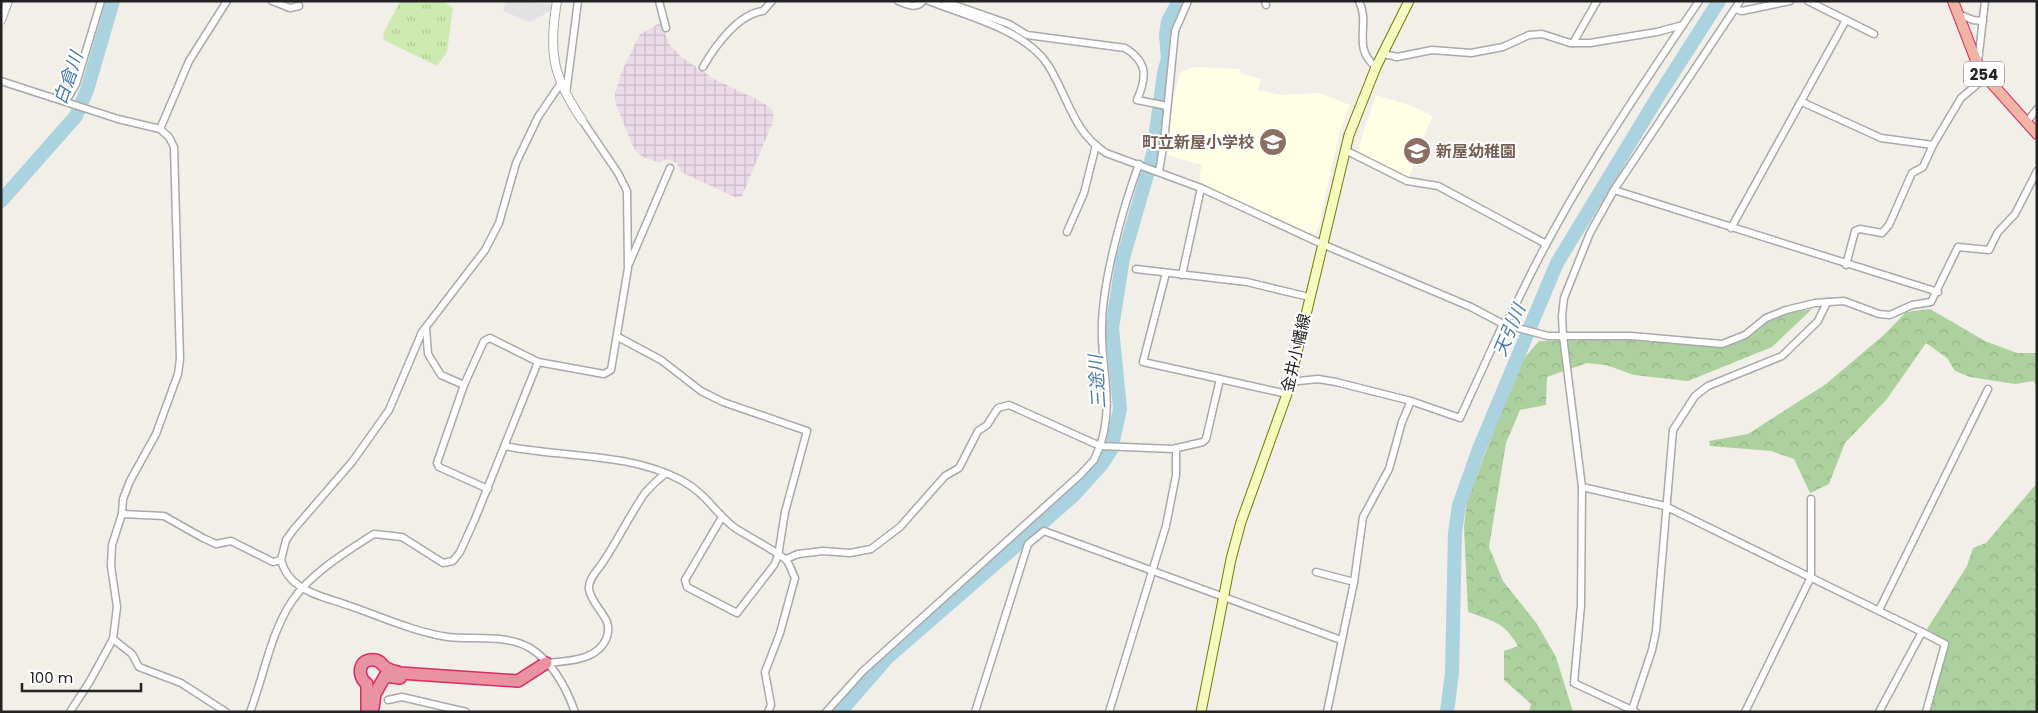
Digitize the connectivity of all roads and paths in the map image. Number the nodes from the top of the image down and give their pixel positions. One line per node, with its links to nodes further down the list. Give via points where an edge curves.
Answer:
1 (8, 1): 26 (street)
2 (102, 1): 41 (street)
3 (227, 1): 47 (street, via 189,62)
4 (272, 1): 23 (street, via 290,8)
5 (558, 1): 39 (street, via 552,40)
6 (578, 1): 40 (street)
7 (659, 1): 30 (street)
8 (772, 1): 35 (street, via 763,11 754,12 733,29)
9 (898, 1): 10 (street, via 912,6)
10 (923, 1)
11 (929, 1): 49 (street, via 981,19 1037,51 1049,65 1074,120)
12 (1188, 1): 43 (street, via 1174,31)
13 (1359, 1): 36 (street, via 1363,13 1362,39 1366,59)
14 (1409, 1): 33 (main road, 金井小幡線)
15 (1597, 1): 32 (street)
16 (1699, 1): 29 (street)
17 (1740, 1): 24 (street)
18 (1790, 1): 24 (street, via 1742,11)
19 (1808, 1): 27 (street)
20 (1953, 1): 25 (highway, 254)
21 (1986, 1): 28 (street)
22 (946, 2): 43 (street, via 1008,24 1027,35 1125,48 1136,54 1144,73 1143,87 1137,100)
23 (299, 6)
24 (1735, 9): 57 (street)
25 (1958, 14): 28 (street); 34 (highway, 254)
26 (1, 20)
27 (1846, 20): 31 (street); 42 (street)
28 (1983, 21): 34 (street)
29 (1683, 25): 32 (street, via 1590,43); 61 (street, via 1602,145)
30 (666, 28)
31 (1874, 34)
32 (1573, 43): 33 (street, via 1542,34 1529,34 1503,47 1471,53 1432,50 1397,57)
33 (1384, 54): 36 (main road, 金井小幡線)
34 (1978, 63): 37 (highway, 254)
35 (703, 67)
36 (1376, 68): 51 (main road, 金井小幡線)
37 (1986, 77): 46 (highway, 254); 50 (street, via 1961,98)
38 (1, 81): 41 (street)
39 (561, 83): 40 (street); 71 (street, via 538,117 516,163 499,223 485,250)
40 (566, 95): 45 (street)
41 (68, 102): 47 (street)
42 (1802, 102): 50 (street, via 1881,138); 58 (street)
43 (1167, 106): 54 (street)
44 (2037, 109): 46 (street)
45 (582, 120): 63 (street, via 627,191)
46 (2026, 123): 48 (highway, 254)
47 (160, 129): 89 (street, via 169,137 175,158 174,226 180,359 178,374 156,434 123,498)
48 (2037, 134)
49 (1096, 145): 52 (street, via 1106,153); 59 (street, via 1084,192)
50 (1933, 145): 62 (street, via 1923,166 1912,173 1889,226 1882,233 1855,230)
51 (1345, 150): 60 (main road, 金井小幡線); 61 (street, via 1406,181 1438,186)
52 (1140, 164): 54 (street); 82 (street, via 1104,298 1101,340 1108,393 1106,424)
53 (670, 168): 63 (street)
54 (1159, 171): 56 (street)
55 (2037, 171): 67 (street, via 2016,214 1998,232 1989,250 1958,247)
56 (1201, 188): 60 (street); 66 (street)
57 (1614, 190): 58 (street); 72 (street, via 1572,275 1562,316)
58 (1731, 228): 62 (street)
59 (1067, 232)
60 (1322, 244): 68 (main road, 金井小幡線); 70 (street, via 1463,303)
61 (1546, 244): 70 (street, via 1511,316)
62 (1846, 264): 67 (street)
63 (628, 268): 73 (street)
64 (1136, 269): 65 (street)
65 (1166, 273): 66 (street); 75 (street, via 1143,362)
66 (1182, 275): 68 (street, via 1247,282)
67 (1938, 292): 69 (street, via 1931,302 1912,305 1890,315 1844,301)
68 (1309, 297): 76 (main road, 金井小幡線)
69 (1827, 302): 72 (street, via 1786,310 1766,318 1745,335 1722,344 1631,336); 88 (street, via 1815,325 1782,356 1708,386 1695,396 1673,430)
70 (1503, 324): 72 (street, via 1548,336); 80 (street, via 1460,418)
71 (426, 328): 77 (street, via 428,354 441,375); 93 (street, via 389,410 352,462 286,540)
72 (1563, 336): 85 (street)
73 (618, 337): 74 (street, via 611,370 604,374); 91 (street, via 660,360 701,391 806,431 785,512)
74 (538, 362): 77 (street, via 490,338 484,341); 81 (street)
75 (1220, 379): 79 (street); 83 (street, via 1206,439)
76 (1289, 382): 79 (main road, 金井小幡線); 80 (street, via 1318,379)
77 (464, 385): 86 (street, via 437,463 439,467)
78 (1988, 389): 100 (street)
79 (1287, 394): 99 (main road, 金井小幡線, via 1241,522)
80 (1411, 401): 97 (street, via 1389,469 1363,517)
81 (505, 446): 84 (street, via 608,459); 86 (street)
82 (1100, 446): 83 (street); 92 (street, via 1009,405 998,408 987,425 978,431 960,468 945,476 900,527 872,549 850,553 823,551); 115 (street, via 1094,460 1080,475 863,671)
83 (1176, 448): 94 (street, via 1176,475)
84 (664, 474): 90 (street, via 705,495); 104 (street, via 652,484 590,580 588,589 608,624 608,635 603,644 595,652 579,659)
85 (1582, 486): 88 (street); 106 (street, via 1581,605 1574,683)
86 (488, 489): 98 (street, via 453,561 443,563 402,537 374,534)
87 (1811, 499): 96 (street)
88 (1665, 506): 96 (street); 106 (street, via 1656,631)
89 (122, 514): 93 (street, via 164,516 216,544 231,541 273,562); 102 (street, via 112,545 111,566 117,607)
90 (722, 518): 91 (street); 91 (street, via 685,580 686,587 736,613)
91 (778, 556): 92 (street)
92 (786, 559): 114 (street, via 795,578 780,633 764,672 772,705)
93 (281, 560): 98 (street, via 290,579)
94 (1153, 571): 99 (street); 116 (street, via 1044,531 1028,544); 117 (street)
95 (1316, 572): 97 (street)
96 (1811, 577): 100 (street); 120 (street)
97 (1354, 582): 103 (street)
98 (302, 588): 104 (street, via 426,632 520,644); 109 (street, via 291,602 278,630)
99 (1223, 596): 103 (street); 118 (main road, 金井小幡線)
100 (1879, 610): 101 (street)
101 (1922, 632): 121 (street); 122 (street, via 1944,644)
102 (114, 639): 107 (street); 108 (street, via 132,654 139,667 181,683)
103 (1341, 640): 119 (street)
104 (546, 663): 110 (highway, via 518,681 500,681 400,673 371,660 360,670 361,678 367,684); 111 (highway, via 534,680 516,687 385,676 375,694); 113 (street, via 564,685)
105 (388, 700): 112 (street, via 402,698)
106 (1634, 711)
107 (70, 712)
108 (226, 712)
109 (250, 712)
110 (366, 712)
111 (372, 712)
112 (466, 712)
113 (575, 712)
114 (768, 712)
115 (826, 712)
116 (975, 712)
117 (1109, 712)
118 (1201, 712)
119 (1327, 712)
120 (1745, 712)
121 (1878, 712)
122 (1926, 712)

